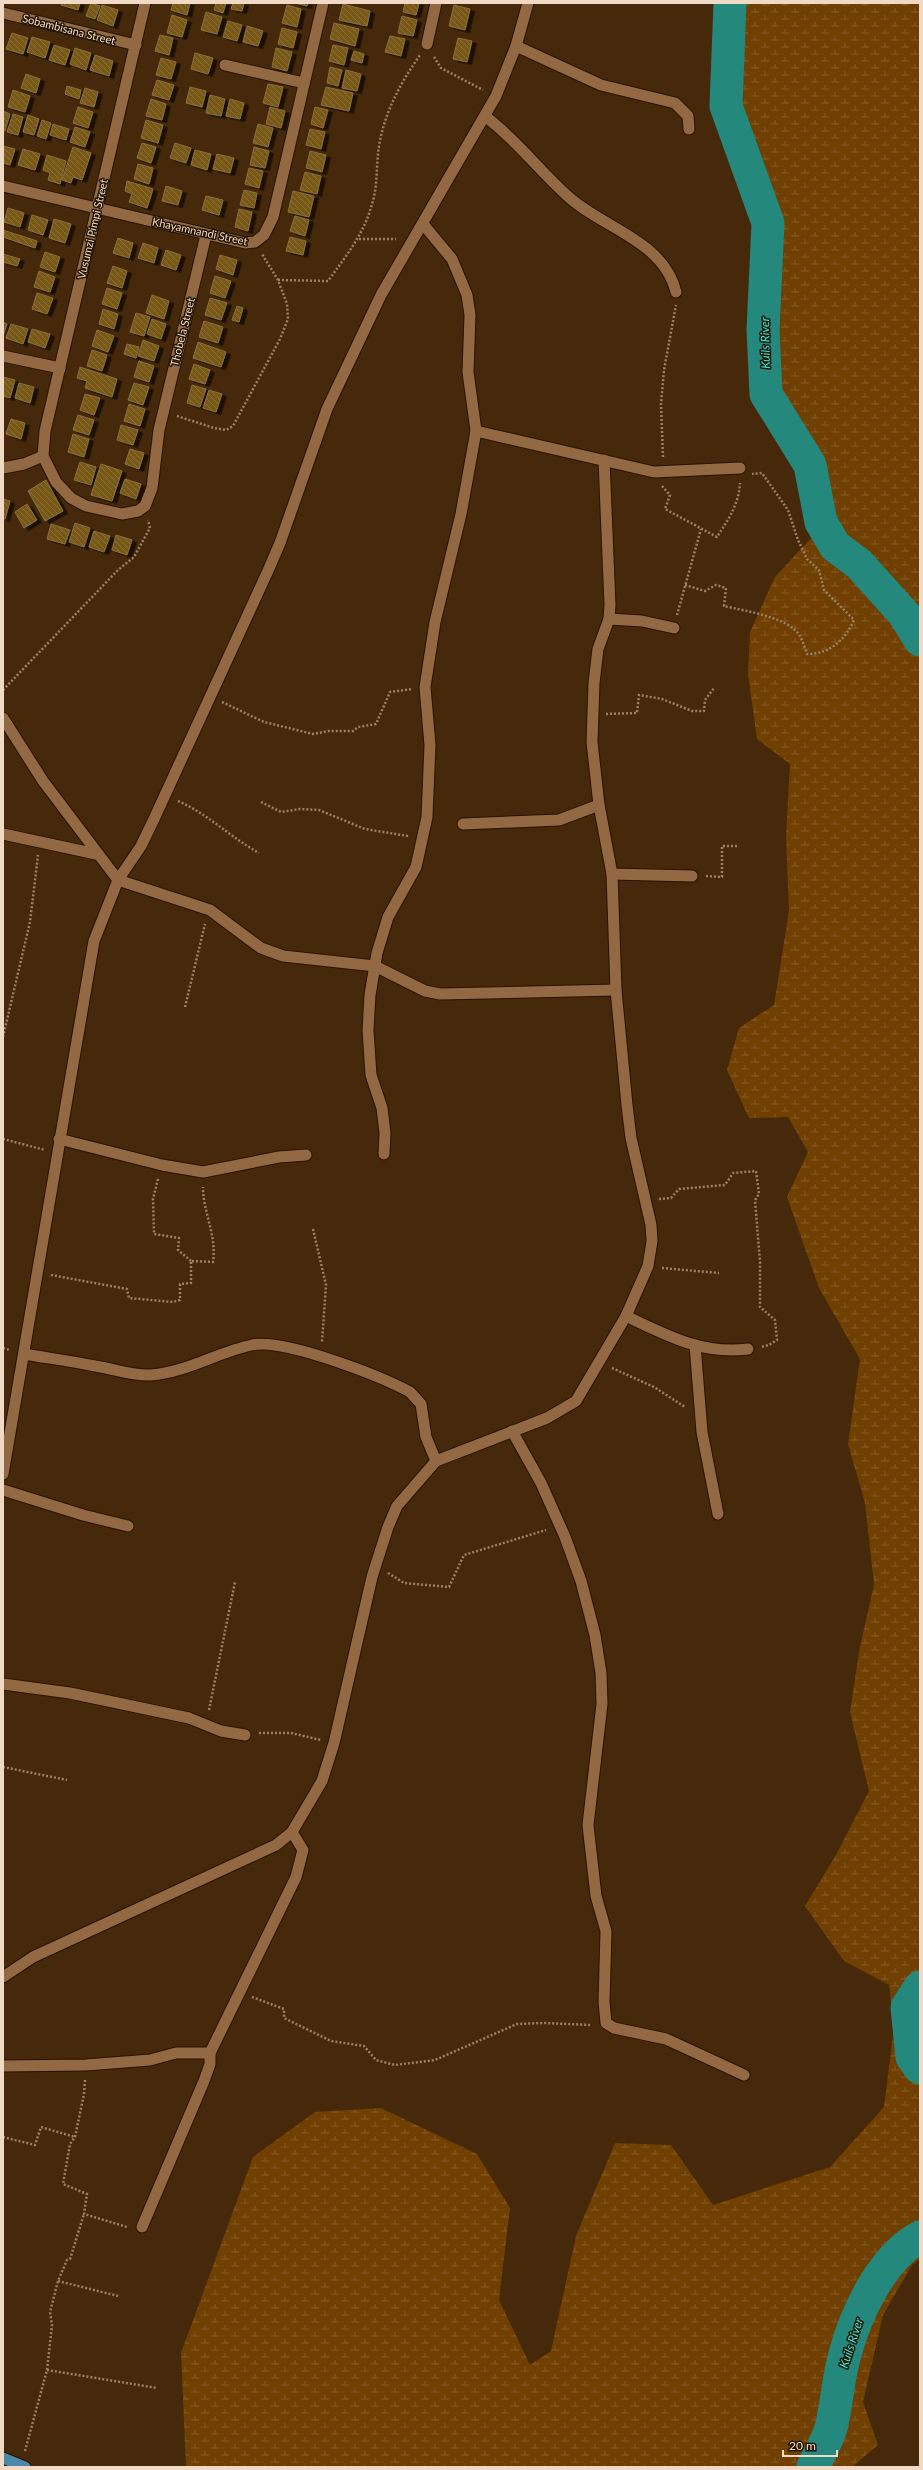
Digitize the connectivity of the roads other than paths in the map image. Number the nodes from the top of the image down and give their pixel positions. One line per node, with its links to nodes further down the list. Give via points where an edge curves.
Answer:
1 (145, 3): 7 (street, Vusumzi Pimpi Street)
2 (323, 3): 10 (street, Khayamnandi Street)
3 (436, 3): 6 (street)
4 (528, 3): 8 (street)
5 (3, 13): 7 (street, Sobambisana Street)
6 (427, 44)
7 (136, 45): 14 (street, Vusumzi Pimpi Street)
8 (516, 46): 11 (street); 12 (street, via 601,85 675,103 688,116)
9 (225, 65): 10 (street)
10 (304, 83): 16 (street, Khayamnandi Street, via 273,217 264,235 255,242 245,243)
11 (486, 117): 15 (street); 17 (street, via 505,131 582,208 650,251 674,282)
12 (689, 129)
13 (3, 186): 14 (street, Khayamnandi Street)
14 (97, 208): 16 (street, Khayamnandi Street); 19 (street, Vusumzi Pimpi Street)
15 (423, 224): 20 (street, via 452,259 467,295 470,316 468,372); 35 (street, via 381,294 327,409 280,543 141,846)
16 (206, 235): 25 (street, Thobela Street, via 163,411 152,488 144,506 138,511)
17 (676, 292)
18 (3, 356): 19 (street)
19 (60, 368): 21 (street, Vusumzi Pimpi Street, via 45,431)
20 (476, 432): 22 (street); 36 (street, via 461,514 435,622 425,687 430,745 427,817 416,867 388,917)
21 (44, 456): 23 (street, via 24,464); 25 (street, Vusumzi Pimpi Street, via 56,482 71,498 86,506)
22 (604, 460): 24 (street, via 640,469 664,471); 26 (street, via 610,566)
23 (3, 468)
24 (740, 468)
25 (122, 514)
26 (608, 619): 27 (street, via 642,621); 29 (street, via 598,649 592,713 592,742)
27 (674, 628)
28 (3, 718): 32 (street, via 43,781)
29 (599, 805): 30 (street, via 559,820); 33 (street)
30 (463, 824)
31 (3, 834): 32 (street)
32 (96, 854): 35 (street)
33 (612, 874): 34 (street); 37 (street)
34 (692, 876)
35 (118, 880): 36 (street, via 210,910 262,948 273,953); 38 (street, via 94,941)
36 (375, 966): 37 (street, via 425,991 440,994); 39 (street, via 368,1030 371,1075 384,1119)
37 (616, 990): 41 (street, via 631,1138 646,1200 652,1241 648,1266)
38 (59, 1139): 40 (street, via 162,1165 202,1172 279,1157); 44 (street)
39 (384, 1154)
40 (306, 1155)
41 (626, 1316): 42 (street); 45 (street, via 576,1401 547,1418)
42 (695, 1345): 43 (street, via 718,1351); 49 (street, via 700,1418)
43 (748, 1349)
44 (24, 1354): 46 (street, via 97,1366 129,1375 151,1375 176,1371 235,1349 264,1343 277,1344 319,1356 400,1387 417,1398 421,1404 426,1437); 47 (street)
45 (512, 1431): 46 (street); 57 (street, via 541,1483 560,1526 581,1581 595,1634 601,1673 602,1704 588,1825 596,1896 606,1931 606,2023 614,2028 666,2039)
46 (436, 1460): 53 (street, via 397,1506 375,1566 334,1743 322,1781)
47 (3, 1474)
48 (3, 1490): 50 (street)
49 (718, 1514)
50 (128, 1526)
51 (3, 1684): 52 (street, via 70,1693 189,1718 221,1731)
52 (245, 1735)
53 (292, 1832): 54 (street, via 276,1845 33,1957); 55 (street, via 302,1850 296,1877)
54 (3, 1977)
55 (210, 2053): 56 (street, via 176,2053 150,2060 86,2065); 58 (street, via 210,2064 204,2081)
56 (3, 2066)
57 (744, 2075)
58 (142, 2227)
59 (3, 2458): 60 (main road)
60 (23, 2466)

